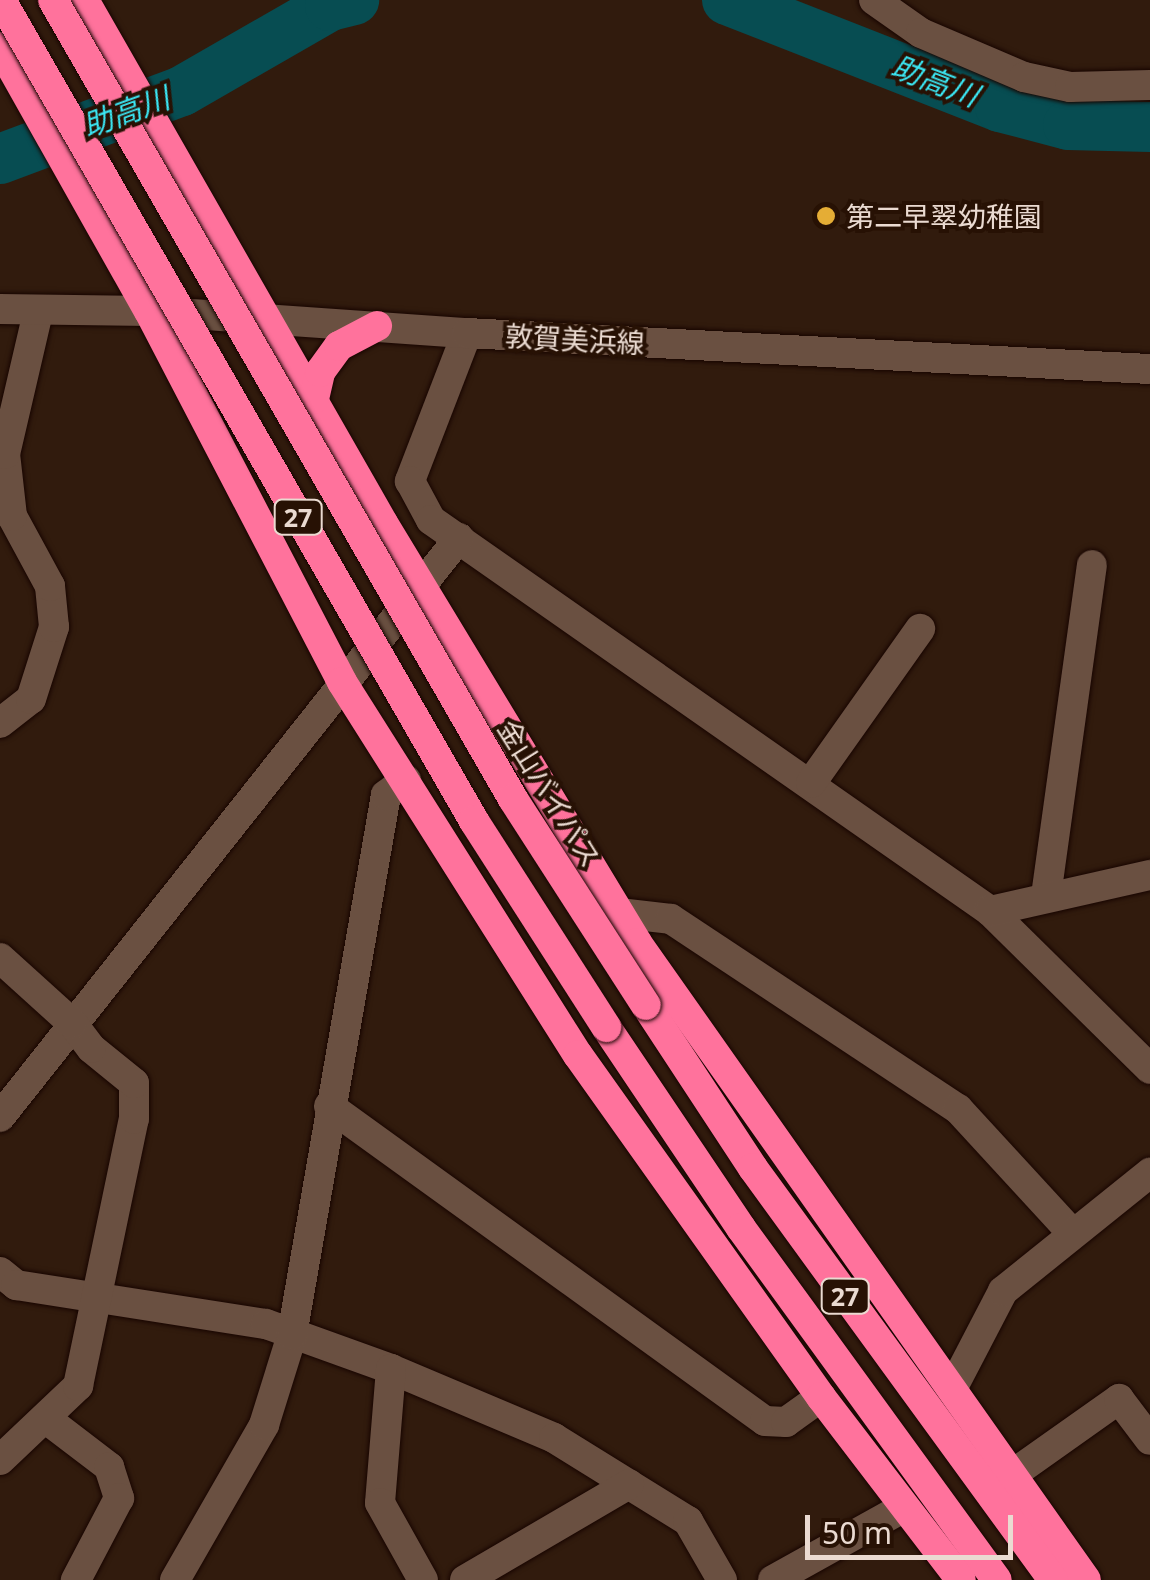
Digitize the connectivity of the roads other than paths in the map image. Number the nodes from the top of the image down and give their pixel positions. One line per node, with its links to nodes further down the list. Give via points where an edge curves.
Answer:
1 (1, 0): 53 (highway, 27, bridge, via 474,821 741,1228)
2 (53, 0): 54 (highway, 金山バイパス / 27, bridge, via 514,799 753,1168)
3 (84, 0): 10 (highway)
4 (874, 0): 6 (street, via 921,33 1024,77 1070,88)
5 (0, 47): 8 (highway)
6 (1150, 85)
7 (0, 309): 9 (street, 敦賀美浜線)
8 (149, 311): 9 (street, 敦賀美浜線); 10 (street, 敦賀美浜線); 19 (highway)
9 (38, 312): 20 (street, via 5,454 12,516 50,586 54,628 31,699)
10 (269, 318): 11 (street, 敦賀美浜線); 14 (highway)
11 (377, 326): 12 (street, 敦賀美浜線); 14 (highway, via 339,346 320,372)
12 (468, 334): 13 (street, 敦賀美浜線); 15 (street, via 410,482 431,520)
13 (1150, 369)
14 (314, 399): 17 (highway)
15 (459, 538): 17 (street); 22 (street)
16 (1092, 565): 24 (street)
17 (420, 586): 19 (street); 26 (highway)
18 (920, 629): 22 (street)
19 (342, 682): 21 (highway); 28 (street)
20 (0, 723)
21 (406, 780): 30 (street, via 386,795); 39 (highway, via 578,1055)
22 (811, 783): 25 (street)
23 (1150, 874): 24 (street)
24 (1046, 896): 25 (street)
25 (990, 911): 29 (street)
26 (619, 913): 33 (street, via 671,919 958,1109); 38 (highway)
27 (0, 958): 28 (street)
28 (72, 1023): 31 (street); 35 (street, via 134,1083 134,1119)
29 (1150, 1070)
30 (329, 1106): 36 (street); 39 (street, via 765,1421 786,1422)
31 (0, 1117)
32 (1150, 1173): 33 (street)
33 (1071, 1232): 38 (street, via 1003,1291)
34 (0, 1272): 35 (street, via 16,1285)
35 (95, 1296): 36 (street, via 266,1324); 40 (street, via 78,1386)
36 (292, 1335): 37 (street); 47 (street, via 264,1425)
37 (391, 1369): 44 (street, via 554,1438); 48 (street, via 380,1503)
38 (952, 1389): 43 (highway)
39 (822, 1397): 45 (highway)
40 (45, 1418): 42 (street); 46 (street, via 109,1468 119,1498)
41 (1150, 1440): 43 (street, via 1119,1399)
42 (0, 1460)
43 (1013, 1474): 55 (highway)
44 (629, 1484): 49 (street); 50 (street, via 688,1521)
45 (903, 1508): 51 (street); 52 (highway)
46 (76, 1580)
47 (175, 1580)
48 (422, 1580)
49 (465, 1580)
50 (722, 1580)
51 (773, 1580)
52 (961, 1580)
53 (997, 1580)
54 (1053, 1580)
55 (1086, 1580)

